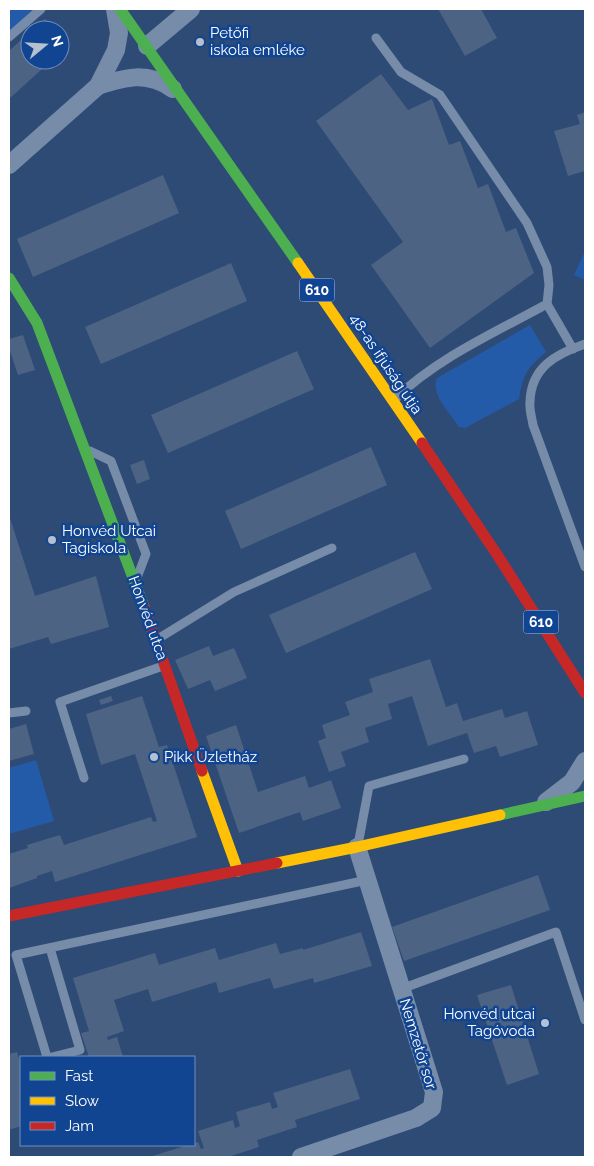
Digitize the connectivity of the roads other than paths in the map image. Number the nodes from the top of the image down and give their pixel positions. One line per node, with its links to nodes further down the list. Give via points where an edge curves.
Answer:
1 (41, 9): 5 (lane)
2 (115, 9): 8 (street, via 119,34 116,50)
3 (120, 9): 7 (street, 48-as ifjúság útja / 610)
4 (190, 9): 7 (street)
5 (9, 37)
6 (376, 38): 13 (lane, via 400,72 440,95 527,223 547,267)
7 (147, 46): 9 (street, 48-as ifjúság útja / 610)
8 (98, 86): 9 (street, via 136,76 166,84); 10 (street)
9 (183, 97): 16 (street, 48-as ifjúság útja / 610)
10 (9, 165)
11 (9, 278): 12 (street, Honvéd utca)
12 (16, 300): 17 (street, Honvéd utca, via 37,323)
13 (548, 304): 15 (lane); 16 (lane, via 437,365)
14 (585, 344): 15 (lane)
15 (573, 348): 19 (lane, via 542,368 532,384 530,403 533,425)
16 (393, 400): 23 (street, 48-as ifjúság útja / 610, via 498,556)
17 (85, 448): 20 (street, Honvéd utca); 20 (lane, via 111,461 146,554)
18 (332, 548): 21 (lane, via 234,592)
19 (585, 567)
20 (136, 582): 21 (street, Honvéd utca)
21 (156, 640): 22 (street, Honvéd utca)
22 (165, 665): 28 (lane, via 60,702); 32 (street, Honvéd utca)
23 (584, 695)
24 (26, 711): 25 (lane)
25 (9, 713)
26 (464, 759): 31 (lane, via 370,786)
27 (585, 761): 30 (street, via 572,782)
28 (84, 778)
29 (585, 796): 30 (street)
30 (541, 806): 31 (street)
31 (357, 848): 32 (street); 33 (street, Nemzetőr sor)
32 (238, 871): 34 (street)
33 (367, 880): 35 (lane); 36 (street, Nemzetőr sor)
34 (9, 916)
35 (50, 948): 38 (lane, via 16,955); 39 (lane, via 80,1050)
36 (401, 989): 37 (lane, via 556,932); 40 (street, Nemzetőr sor, via 434,1092 432,1108 416,1118)
37 (585, 1020)
38 (47, 1056)
39 (56, 1056)
40 (301, 1157)

